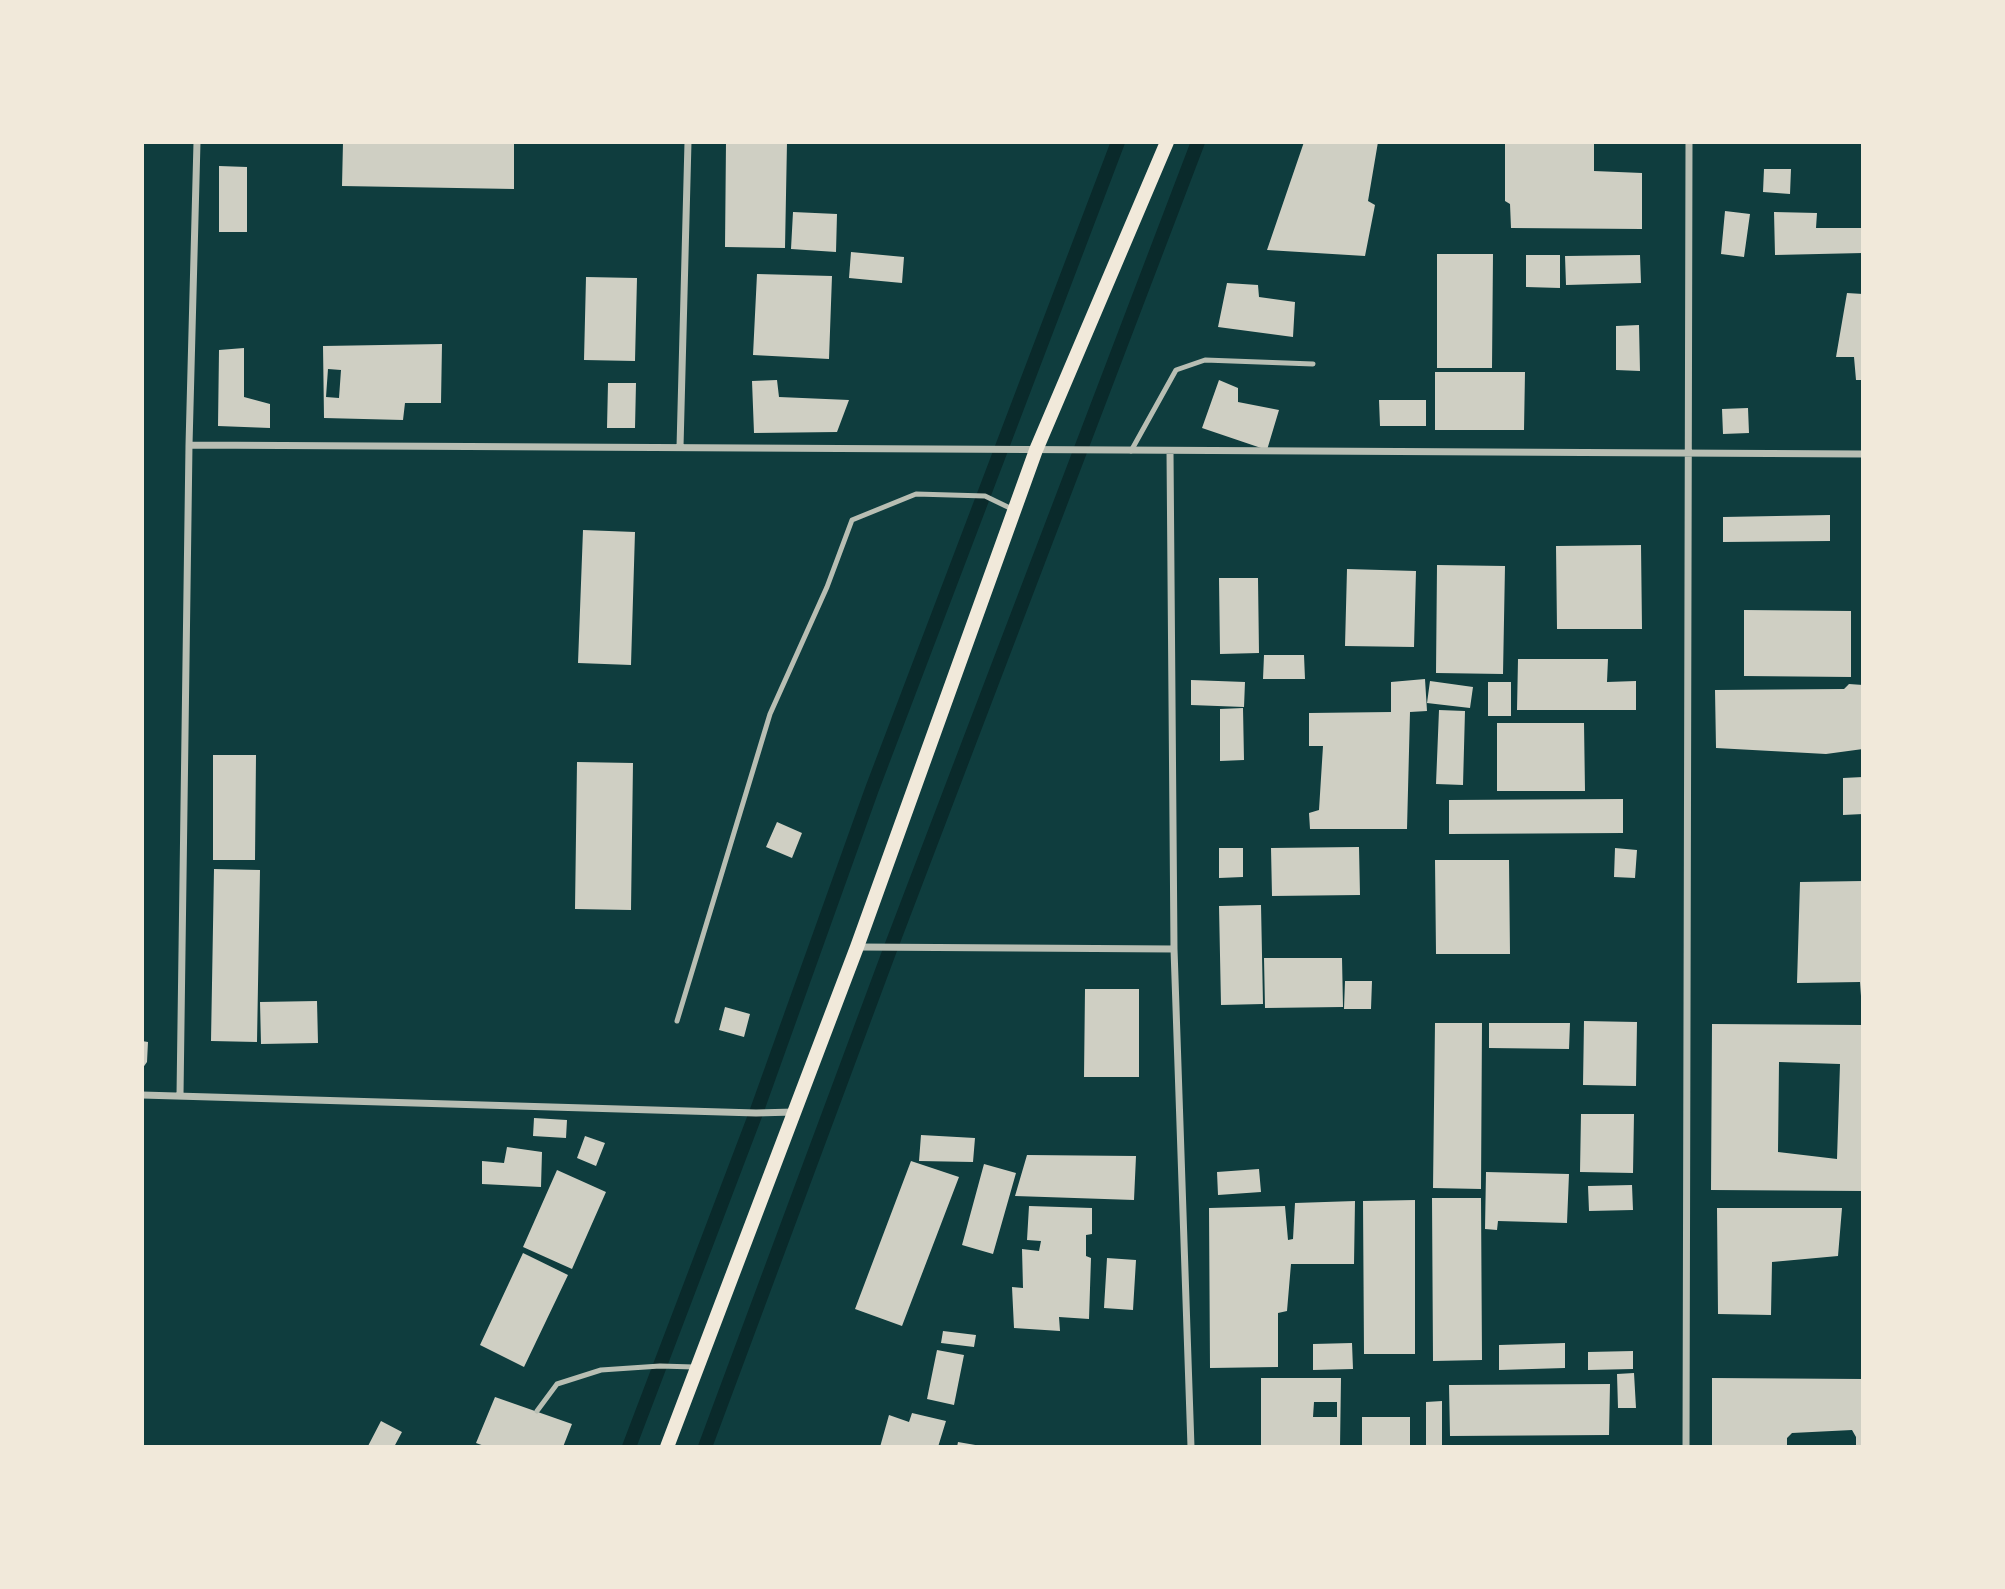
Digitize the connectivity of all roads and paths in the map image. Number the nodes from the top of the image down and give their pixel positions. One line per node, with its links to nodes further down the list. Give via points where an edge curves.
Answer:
1 (197, 142): 6 (street)
2 (688, 142): 7 (street)
3 (1167, 142): 8 (main road)
4 (1689, 142): 11 (street)
5 (1313, 364): 9 (lane, via 1205,360 1176,370)
6 (189, 445): 7 (street); 18 (street)
7 (680, 447): 8 (street)
8 (1036, 450): 9 (street); 13 (main road)
9 (1131, 451): 10 (street)
10 (1170, 451): 11 (street); 15 (street)
11 (1687, 454): 12 (street); 24 (street)
12 (1863, 454)
13 (1014, 510): 14 (main road); 16 (lane, via 985,496 916,494 852,520 770,714)
14 (857, 947): 15 (street); 19 (main road)
15 (1174, 949): 23 (street)
16 (677, 1021)
17 (142, 1094): 18 (street)
18 (180, 1095): 19 (street)
19 (794, 1112): 20 (main road)
20 (697, 1367): 21 (lane, via 601,1370 557,1384); 22 (main road)
21 (537, 1411)
22 (667, 1447)
23 (1191, 1447)
24 (1686, 1447)

